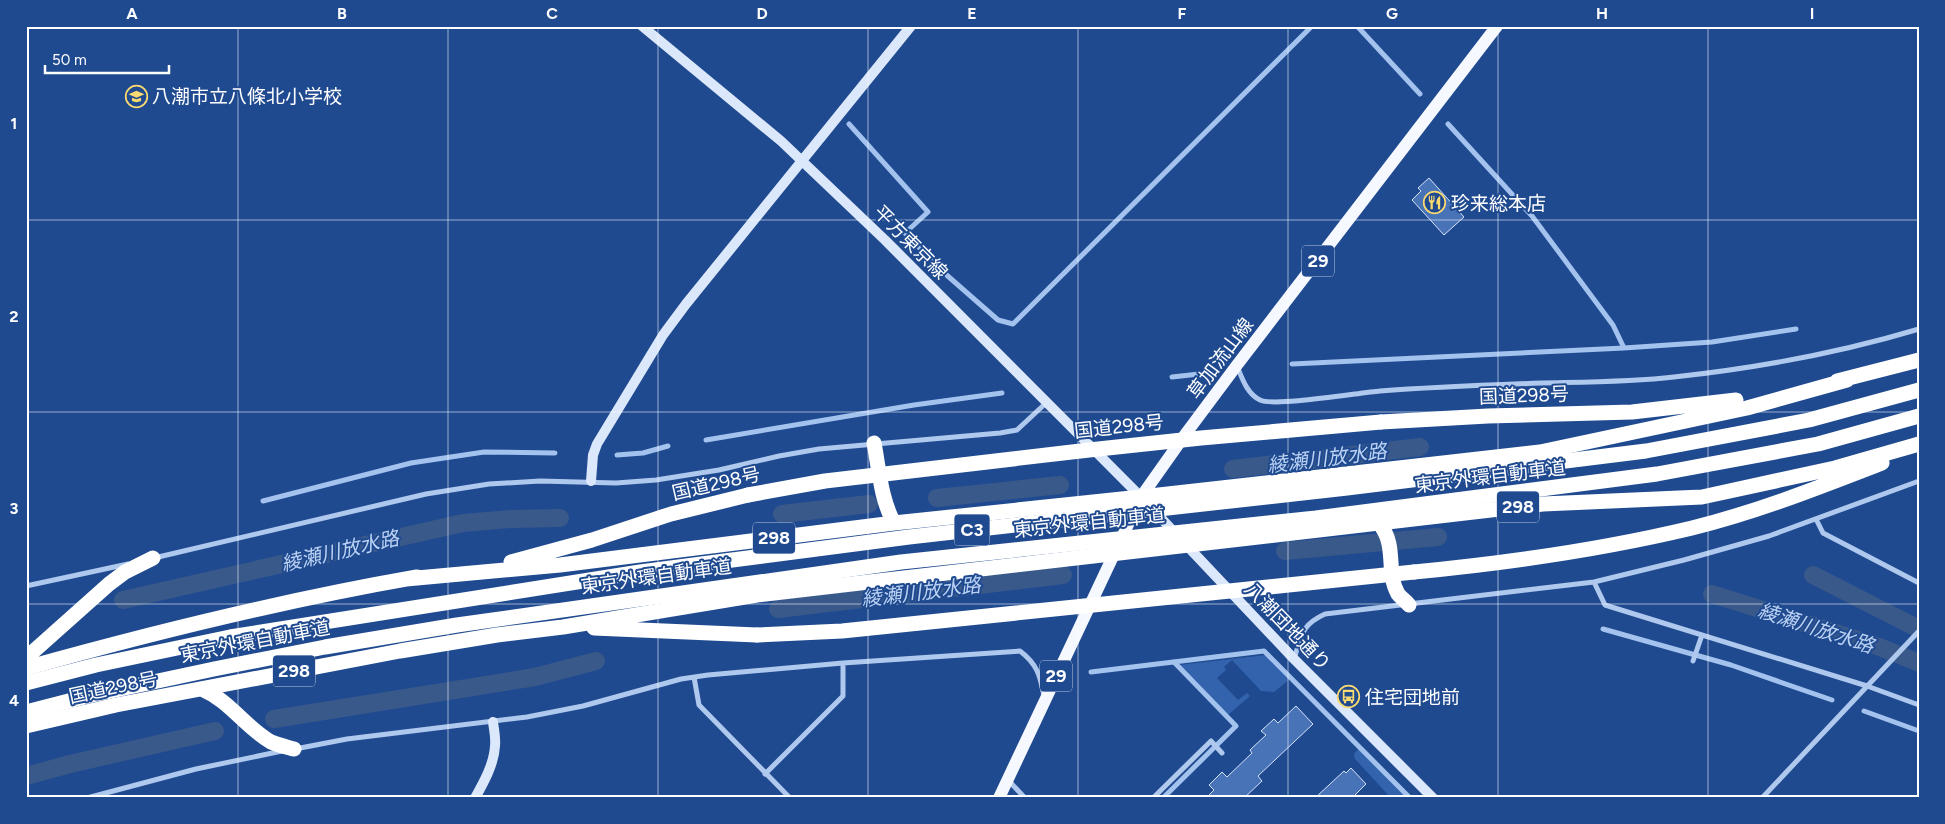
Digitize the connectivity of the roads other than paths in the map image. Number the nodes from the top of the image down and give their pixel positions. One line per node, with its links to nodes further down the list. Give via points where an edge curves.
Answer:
1 (642, 26): 4 (street, 平方東京線)
2 (911, 26): 4 (street)
3 (1496, 26): 7 (main road, 草加流山線 / 29)
4 (801, 160): 10 (street, 平方東京線, via 982,336); 15 (street, via 663,336 598,444 593,455)
5 (1919, 329): 7 (street, via 1813,356 1673,378 1474,385 1279,402 1260,400 1249,392)
6 (1919, 360): 8 (highway, 国道298号 / 298)
7 (1237, 365): 17 (main road, 草加流山線 / 29)
8 (1847, 380): 17 (highway, 国道298号 / 298, via 1747,408 1540,452); 24 (highway, 国道298号 / 298, bridge, via 1714,404 1632,412 1381,422 1200,438 825,481 671,514 523,560)
9 (1919, 390): 38 (highway, 東京外環自動車道 / C3, bridge, via 1809,420 1646,451 909,537 640,572 230,637 96,664)
10 (1046, 403): 12 (street, via 1017,430); 17 (street, 平方東京線)
11 (1919, 416): 43 (highway, 東京外環自動車道 / C3, bridge, via 1818,444 1657,474 1316,518 901,562 457,625 205,671)
12 (874, 443): 15 (street, via 818,449 656,480); 19 (highway, via 884,495)
13 (1919, 444): 20 (highway, 国道298号 / 298, via 1835,468 1702,496 1543,504)
14 (1919, 450): 29 (highway, 国道298号 / 298, bridge, via 1777,502 1693,528 1600,548 1478,566 852,630 757,635)
15 (591, 481): 23 (street, via 489,484 426,494)
16 (1919, 481): 18 (street)
17 (1141, 498): 19 (highway, 国道298号 / 298); 21 (street, 八潮団地通り); 22 (main road, 草加流山線 / 29)
18 (1816, 519): 25 (street, via 1769,536); 26 (street, via 1823,533)
19 (894, 523): 24 (highway, 国道298号 / 298, via 560,565)
20 (1378, 523): 21 (highway, 国道298号 / 298); 28 (highway, via 1389,542 1395,585 1399,595)
21 (1188, 546): 22 (highway, 国道298号 / 298); 33 (street, 八潮団地通り)
22 (1113, 554): 29 (highway, 国道298号 / 298, via 757,595); 41 (main road, 草加流山線 / 29)
23 (154, 558): 27 (street); 32 (highway, via 109,584)
24 (406, 579): 36 (highway, 国道298号 / 298, via 145,635)
25 (1594, 582): 28 (street); 31 (street, via 1605,605)
26 (1919, 582)
27 (26, 586)
28 (1409, 604): 33 (street, via 1325,614 1311,620)
29 (563, 627): 40 (highway, 国道298号 / 298, via 400,651)
30 (1919, 631): 39 (street)
31 (1702, 635): 34 (street); 39 (street)
32 (26, 658)
33 (1294, 658): 56 (street, 八潮団地通り)
34 (1694, 661)
35 (843, 663): 37 (street); 41 (street, via 1020,651 1032,660 1040,677); 48 (street, via 843,696)
36 (26, 668)
37 (694, 677): 44 (street, via 584,706); 48 (street, via 699,705)
38 (26, 683)
39 (1867, 686): 42 (street); 57 (street)
40 (202, 689): 45 (highway, 国道298号 / 298); 46 (highway, via 220,699 259,734)
41 (1045, 702): 49 (main road, 草加流山線 / 29)
42 (1919, 705)
43 (26, 712)
44 (493, 722): 46 (street, via 347,739); 51 (street, via 496,746 484,783)
45 (26, 726)
46 (294, 749): 50 (street, via 196,769)
47 (1222, 753): 55 (street, via 1210,740)
48 (765, 774): 52 (street)
49 (1007, 780): 53 (main road, 草加流山線 / 29); 54 (street)
50 (87, 798)
51 (475, 798)
52 (790, 798)
53 (998, 798)
54 (1025, 798)
55 (1153, 798)
56 (1433, 798)
57 (1762, 798)

